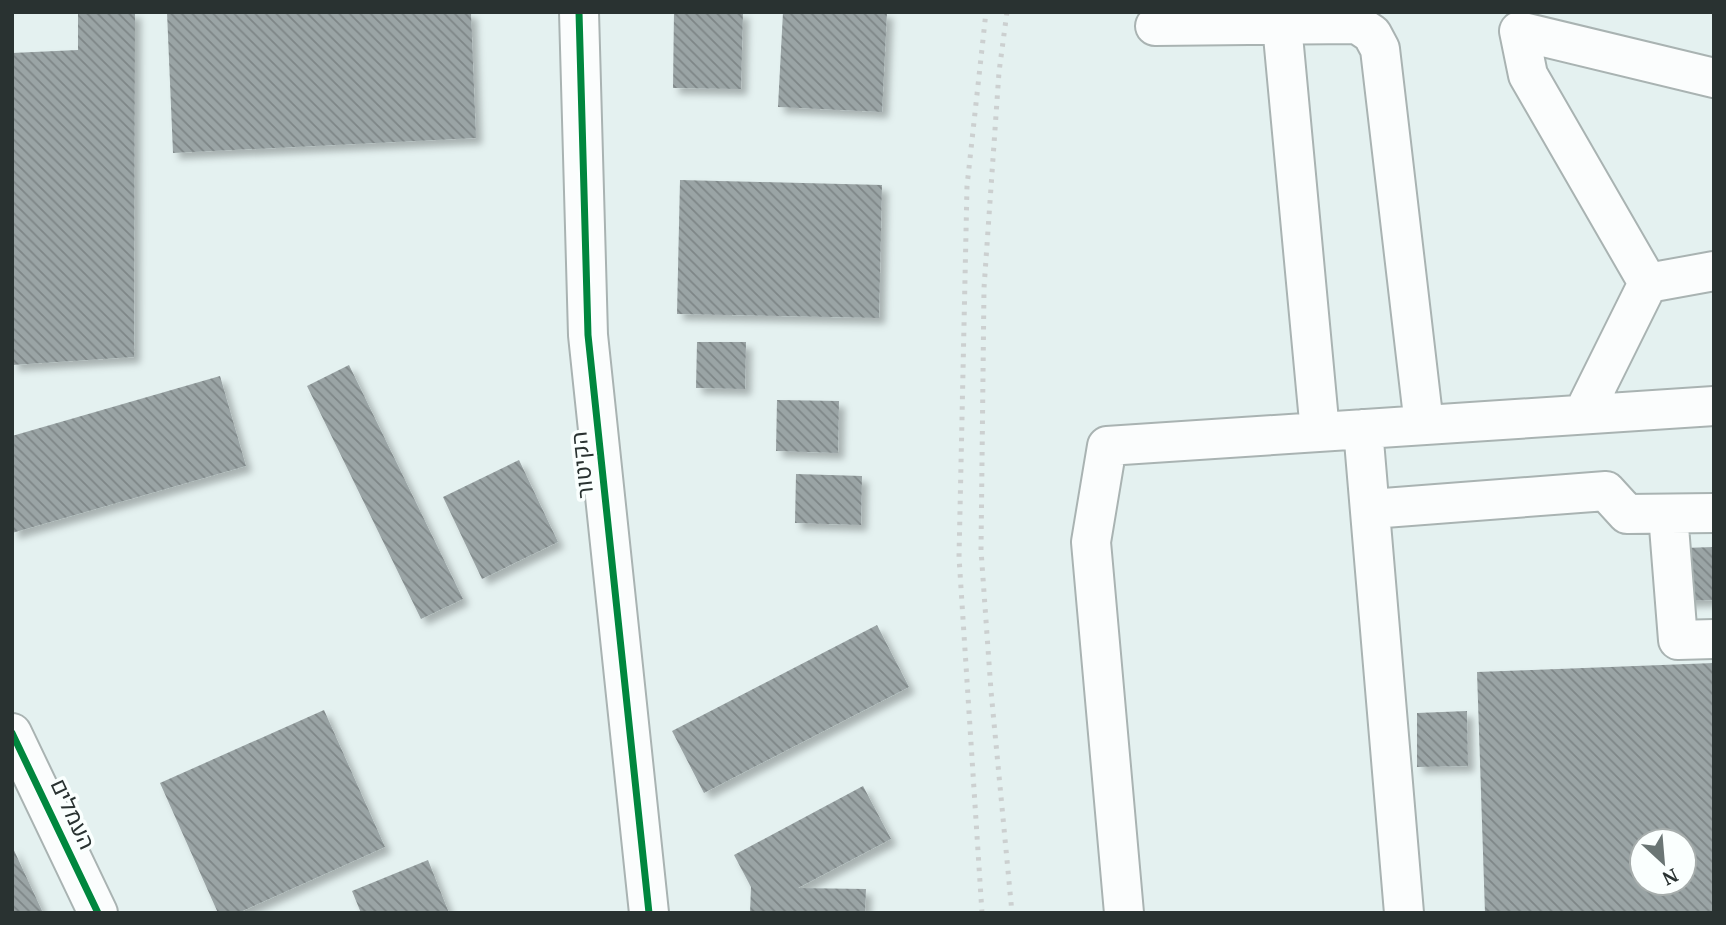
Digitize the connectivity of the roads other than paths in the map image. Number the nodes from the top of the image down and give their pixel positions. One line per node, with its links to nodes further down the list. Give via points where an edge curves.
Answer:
1 (579, 12): 18 (street, הקיטור, via 588,335)
2 (1283, 24): 3 (street); 9 (street, via 1357,24 1372,34 1380,49); 11 (street)
3 (1155, 26)
4 (1714, 78): 6 (street, via 1520,31 1528,75)
5 (1714, 271): 6 (street)
6 (1648, 283): 8 (street)
7 (1714, 406): 8 (street)
8 (1583, 414): 9 (street)
9 (1424, 425): 10 (street)
10 (1363, 429): 11 (street); 12 (street)
11 (1320, 432): 19 (street, via 1107,446 1091,542)
12 (1371, 509): 14 (street, via 1606,491 1627,514); 20 (street)
13 (1714, 513): 14 (street)
14 (1668, 514): 15 (street, via 1678,640)
15 (1714, 639)
16 (12, 733): 17 (street, העמלים)
17 (98, 913)
18 (649, 913)
19 (1124, 913)
20 (1404, 913)

